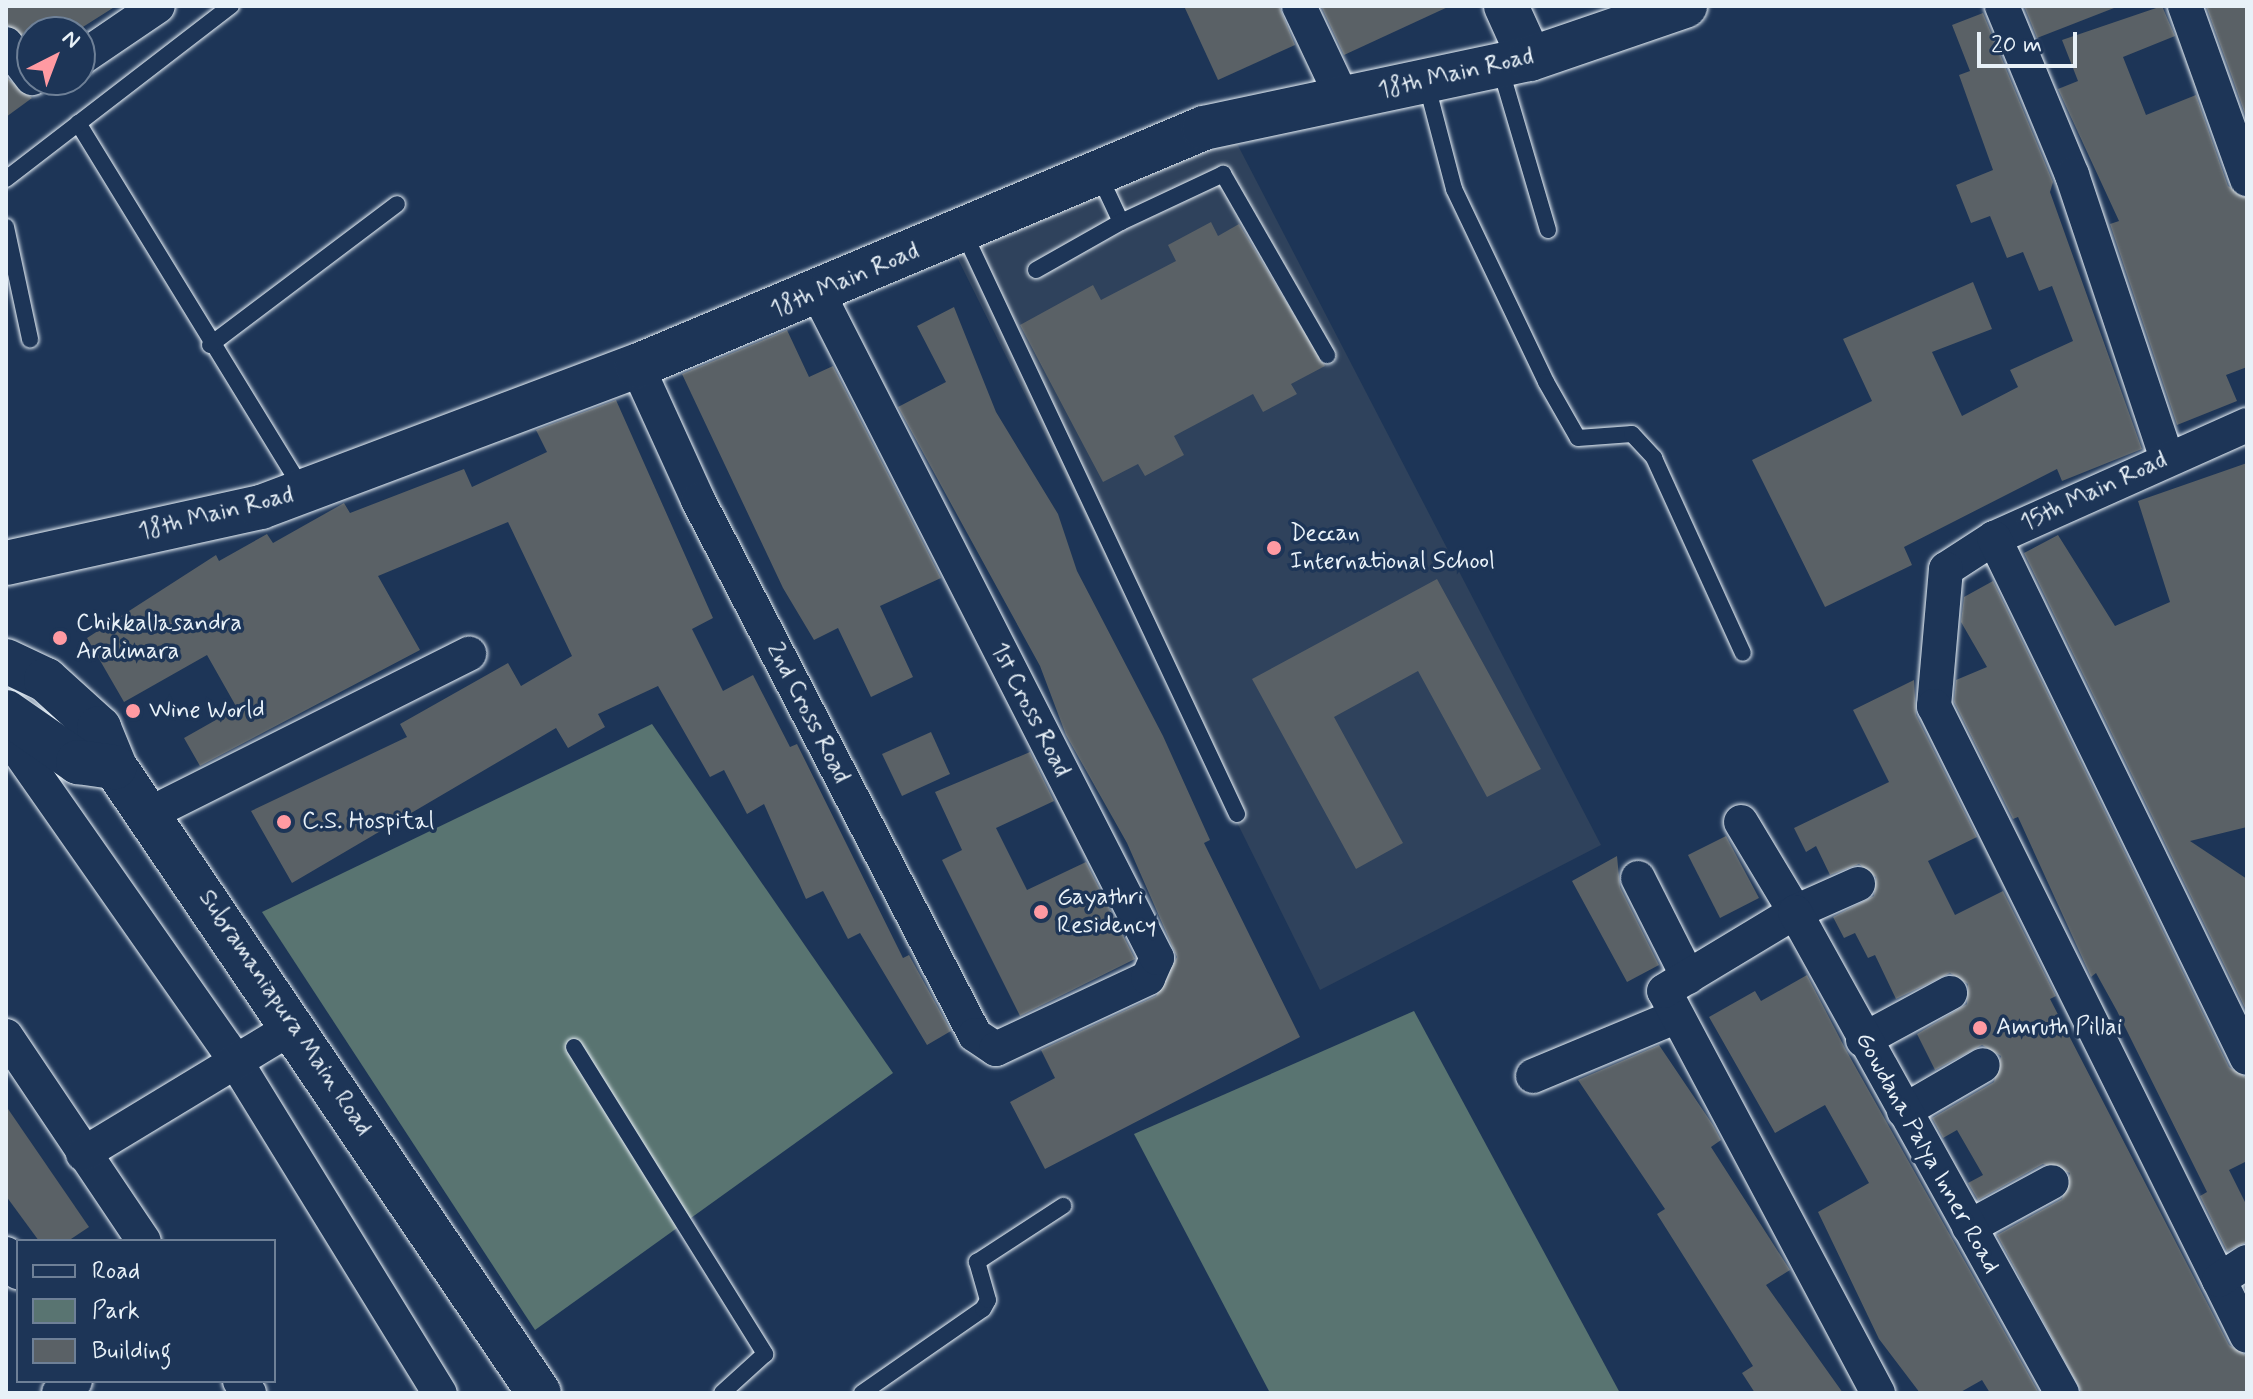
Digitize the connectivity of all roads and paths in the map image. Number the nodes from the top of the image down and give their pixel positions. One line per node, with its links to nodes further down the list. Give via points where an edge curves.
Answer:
1 (158, 6): 8 (street)
2 (231, 6): 12 (lane)
3 (1299, 6): 11 (street)
4 (1506, 6): 9 (street)
5 (1685, 6): 9 (street, 18th Main Road)
6 (2002, 6): 28 (street, via 2072,175)
7 (2185, 6): 15 (street)
8 (96, 48)
9 (1515, 62): 10 (street, 18th Main Road); 19 (lane)
10 (1426, 81): 11 (street, 18th Main Road); 32 (lane, via 1454,189 1546,382 1578,438 1632,434 1654,458)
11 (1343, 99): 13 (street, 18th Main Road, via 1204,128)
12 (78, 123): 14 (lane); 24 (lane)
13 (1099, 174): 17 (lane); 20 (street, 18th Main Road)
14 (6, 179)
15 (2247, 179)
16 (397, 204): 24 (lane)
17 (1121, 222): 21 (lane); 25 (lane, via 1223,174)
18 (6, 227): 23 (lane)
19 (1548, 230)
20 (963, 231): 22 (street, 18th Main Road); 39 (lane)
21 (1036, 270)
22 (818, 293): 26 (street, 18th Main Road); 51 (street, 1st Cross Road, via 1157,958 1148,978)
23 (30, 339)
24 (210, 345): 29 (lane)
25 (1327, 355)
26 (637, 366): 29 (street, 18th Main Road); 51 (street, 2nd Cross Road, via 698,500 968,1021)
27 (2247, 425): 28 (street, 15th Main Road)
28 (2167, 459): 30 (street, 15th Main Road)
29 (303, 491): 31 (street, 18th Main Road, via 261,507)
30 (1994, 538): 52 (street); 62 (street, 15th Main Road, via 1946,569 1934,706)
31 (6, 563)
32 (1743, 653)
33 (469, 654): 38 (street)
34 (6, 661): 37 (street, Subramaniapura Main Road, via 46,680 99,728)
35 (6, 712): 37 (street, via 78,762)
36 (6, 733): 53 (street)
37 (115, 767): 38 (street, Subramaniapura Main Road)
38 (151, 813): 47 (street, Subramaniapura Main Road)
39 (1237, 814)
40 (1741, 822): 43 (street, Gowdana Palya Inner Road)
41 (1638, 878): 44 (street)
42 (1858, 884): 43 (street)
43 (1795, 912): 44 (street); 49 (street, Gowdana Palya Inner Road)
44 (1688, 977): 46 (street, via 1664,991)
45 (1950, 993): 49 (street)
46 (1672, 1018): 55 (street); 68 (street)
47 (294, 1026): 53 (street); 65 (street, Subramaniapura Main Road)
48 (6, 1036): 57 (street)
49 (1863, 1040): 56 (street, Gowdana Palya Inner Road)
50 (574, 1047): 66 (lane, via 765,1354)
51 (996, 1049)
52 (2247, 1058)
53 (236, 1062): 57 (street); 64 (street)
54 (1983, 1065): 56 (street)
55 (1533, 1076)
56 (1904, 1111): 60 (street, Gowdana Palya Inner Road)
57 (83, 1154): 61 (street)
58 (2052, 1182): 60 (street)
59 (1063, 1206): 67 (lane, via 977,1262 988,1300 983,1309)
60 (1969, 1227): 69 (street, Gowdana Palya Inner Road)
61 (143, 1239)
62 (2233, 1271): 63 (street)
63 (2247, 1336)
64 (440, 1393)
65 (539, 1393)
66 (722, 1393)
67 (862, 1393)
68 (1878, 1393)
69 (2062, 1393)

